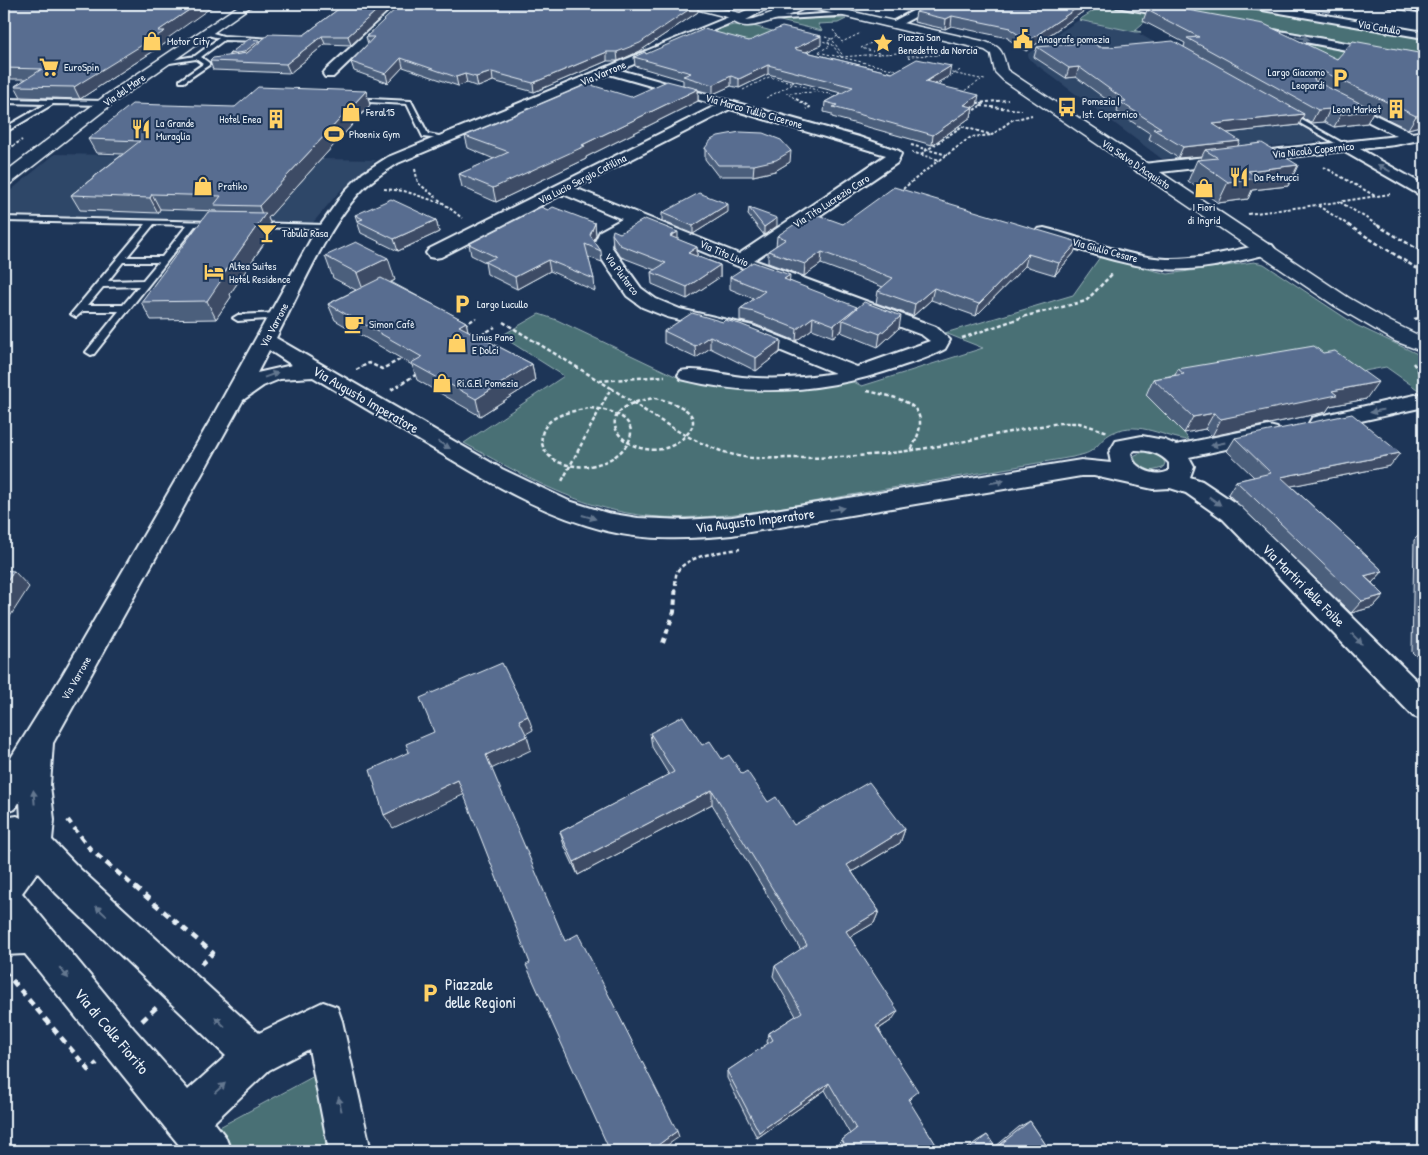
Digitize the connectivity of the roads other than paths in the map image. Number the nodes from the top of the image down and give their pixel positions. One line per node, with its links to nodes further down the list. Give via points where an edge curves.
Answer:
1 (248, 4): 20 (street, Via del Mare)
2 (404, 4): 30 (street)
3 (688, 4): 13 (street)
4 (770, 4): 13 (street, Via Varrone)
5 (804, 4): 11 (street); 12 (street, Via Salvo D'Acquisto)
6 (934, 4): 17 (street)
7 (1116, 4): 14 (street)
8 (1245, 4): 21 (street, Via Catullo)
9 (1390, 4): 10 (street)
10 (1424, 9)
11 (793, 10): 12 (street, Via Salvo D'Acquisto); 15 (street)
12 (849, 14): 15 (lane); 17 (street, Via Salvo D'Acquisto)
13 (738, 17): 16 (street, via 738,21); 19 (street, Via Varrone)
14 (1190, 17)
15 (767, 18): 16 (street)
16 (753, 23): 19 (street, Via Varrone)
17 (894, 24): 44 (street, Via Salvo D'Acquisto, via 995,49 1004,74)
18 (1238, 26): 25 (street, one-way to 25)
19 (705, 31): 29 (street, Via Varrone)
20 (206, 33): 22 (lane); 26 (street, Via del Mare)
21 (1424, 35)
22 (223, 38): 23 (lane, via 271,39); 24 (lane)
23 (259, 49)
24 (197, 57): 26 (lane); 28 (lane)
25 (1424, 61)
26 (163, 62): 36 (street, Via del Mare)
27 (215, 62): 28 (lane)
28 (207, 64): 31 (lane)
29 (611, 71): 37 (street, Via Marco Tullio Cicerone); 41 (street, Via Varrone)
30 (328, 74)
31 (182, 81)
32 (1324, 93): 40 (street)
33 (339, 99): 41 (lane, via 409,102 425,136)
34 (4, 101): 35 (lane)
35 (52, 102): 36 (lane); 39 (lane)
36 (105, 103): 45 (street, Via del Mare)
37 (729, 104): 43 (street, Via Marco Tullio Cicerone); 47 (street, Via Lucio Sergio Catilina)
38 (1277, 108): 42 (lane)
39 (4, 130)
40 (1418, 137): 42 (street, Via Nicolò Copernico)
41 (448, 138): 56 (street, Via Varrone, via 393,160 372,173 353,188)
42 (1344, 146): 44 (street, Via Nicolò Copernico); 48 (street, one-way to 42)
43 (901, 154): 46 (street, Via Tito Lucrezio Caro)
44 (1143, 169): 58 (street, Via Salvo D'Acquisto)
45 (4, 181)
46 (860, 183): 49 (street); 62 (street, Via Tito Lucrezio Caro)
47 (563, 189): 50 (street, Via Tito Livio); 59 (street, Via Lucio Sergio Catilina)
48 (1424, 190)
49 (898, 193)
50 (635, 218): 62 (street, Via Tito Livio); 72 (street, Via Plutarco, via 606,235 602,246 632,289 645,301 674,313 746,330)
51 (4, 219): 52 (lane)
52 (152, 222): 53 (lane); 61 (lane)
53 (192, 224): 54 (lane); 60 (lane)
54 (227, 225)
55 (245, 225): 56 (lane)
56 (326, 227): 66 (street, Via Varrone)
57 (1032, 230): 58 (street, Via Giulio Cesare, via 1154,262 1178,264)
58 (1266, 250): 69 (street, Via Salvo D'Acquisto, via 1365,318)
59 (435, 253)
60 (164, 259): 61 (lane); 63 (lane)
61 (121, 260): 64 (lane)
62 (741, 261): 72 (street, Via Tito Livio, via 929,332 940,341 931,349)
63 (144, 283): 64 (lane); 65 (lane)
64 (101, 284): 65 (lane, via 78,311)
65 (126, 308): 70 (lane)
66 (279, 316): 67 (lane); 68 (street, Via Varrone)
67 (238, 318)
68 (266, 340): 71 (street, Via Augusto Imperatore); 75 (street, Via Varrone)
69 (1424, 346)
70 (91, 352)
71 (317, 371): 75 (street, one-way to 71, via 250,385 272,374 292,369); 77 (street, Via Augusto Imperatore, one-way to 77, via 493,474 546,501 589,517 644,528 748,524 1081,468)
72 (856, 374): 73 (street, via 835,379 756,385 716,382)
73 (688, 375)
74 (1424, 400): 76 (street, one-way to 76)
75 (232, 401): 80 (street, Via Varrone)
76 (1173, 453): 77 (street, via 1150,443 1128,444 1119,456 1126,469); 78 (street, via 1182,471)
77 (1136, 476): 78 (street, Via Augusto Imperatore, via 1151,481)
78 (1172, 480): 79 (street, Via Martiri delle Foibe, one-way to 79, via 1194,487 1232,513)
79 (1424, 707)
80 (40, 740): 81 (street, Via Varrone); 82 (street, one-way to 80, via 38,820 34,785)
81 (4, 798)
82 (19, 840): 83 (street); 87 (street, one-way to 82, via 68,881)
83 (4, 888)
84 (4, 899): 85 (street, Via di Colle Fiorito)
85 (19, 936): 88 (street, Via di Colle Fiorito, one-way to 88, via 120,1042)
86 (323, 1022): 87 (street); 90 (street, one-way to 86)
87 (255, 1056): 88 (street, one-way to 87)
88 (186, 1120): 89 (street, Via di Colle Fiorito)
89 (210, 1151)
90 (350, 1151)

